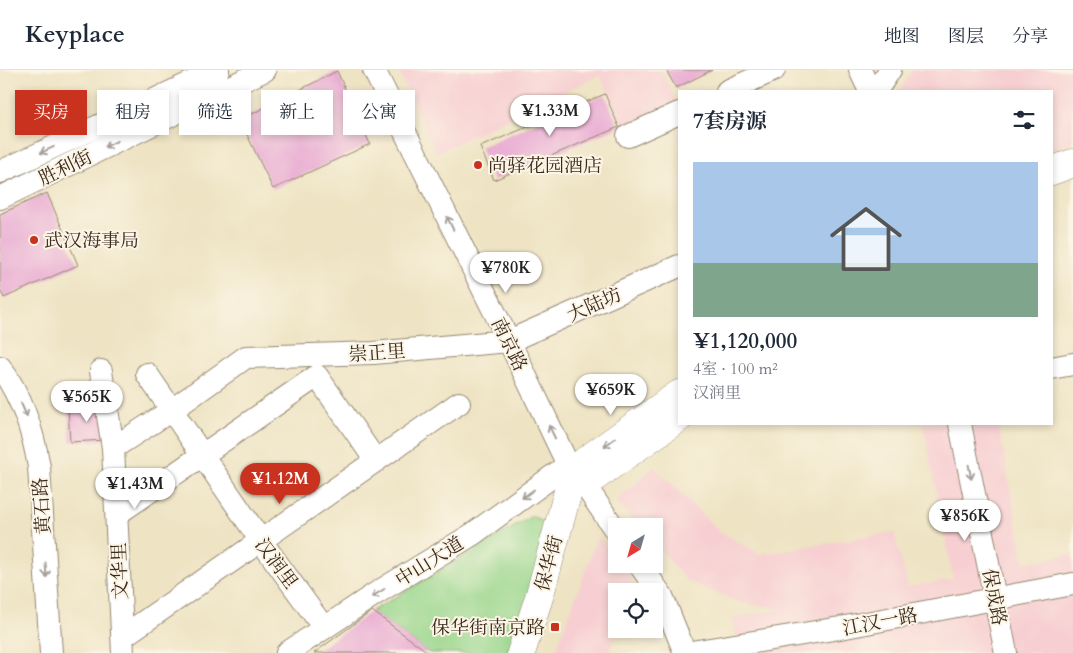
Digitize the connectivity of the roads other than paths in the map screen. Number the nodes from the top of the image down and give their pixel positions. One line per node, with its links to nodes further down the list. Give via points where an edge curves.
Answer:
1 (218, 70): 14 (street, one-way to 14)
2 (265, 70): 17 (street, 胜利街, one-way to 17)
3 (374, 70): 19 (street, 南京路, one-way to 3)
4 (774, 70): 7 (street)
5 (860, 70): 8 (street)
6 (890, 70): 9 (street)
7 (729, 90)
8 (870, 90)
9 (877, 90)
10 (678, 113): 11 (street)
11 (628, 136)
12 (1073, 163): 13 (main road)
13 (1053, 170)
14 (0, 172)
15 (1073, 182): 16 (main road)
16 (1053, 189)
17 (0, 198)
18 (678, 266): 19 (street, 大陆坊)
19 (508, 341): 27 (street, 崇正里, via 373,353 246,357); 33 (street, 南京路, one-way to 19)
20 (1073, 364): 22 (street)
21 (0, 367): 42 (street, 黄石路, one-way to 42, via 25,412 36,448)
22 (1053, 368)
23 (101, 371): 30 (street, 文华里)
24 (148, 374): 27 (street, 汉润里)
25 (678, 395): 33 (main road, 中山大道, one-way to 33, via 585,461)
26 (459, 403): 32 (street)
27 (172, 410): 30 (street); 31 (street, 汉润里)
28 (678, 419): 33 (main road, 中山大道)
29 (960, 425): 39 (street, 保成路, one-way to 39)
30 (113, 448): 34 (street, 文华里)
31 (203, 455): 32 (street, via 317,376); 34 (street); 36 (street, 汉润里)
32 (376, 461): 36 (street)
33 (575, 474): 35 (street, 南京路); 43 (street, 中山大道, one-way to 43, via 375,594); 44 (main road, 保华街); 45 (main road, 保华街)
34 (117, 514): 41 (street, 文华里)
35 (608, 520)
36 (261, 541): 40 (street, 汉润里); 41 (street)
37 (645, 573): 46 (street, via 662,596)
38 (1073, 584): 39 (street, 江汉一路)
39 (996, 599): 46 (street, 江汉一路); 47 (street, 保成路)
40 (324, 628)
41 (123, 645)
42 (51, 653)
43 (287, 653)
44 (521, 653)
45 (534, 653)
46 (685, 653)
47 (1006, 653)

